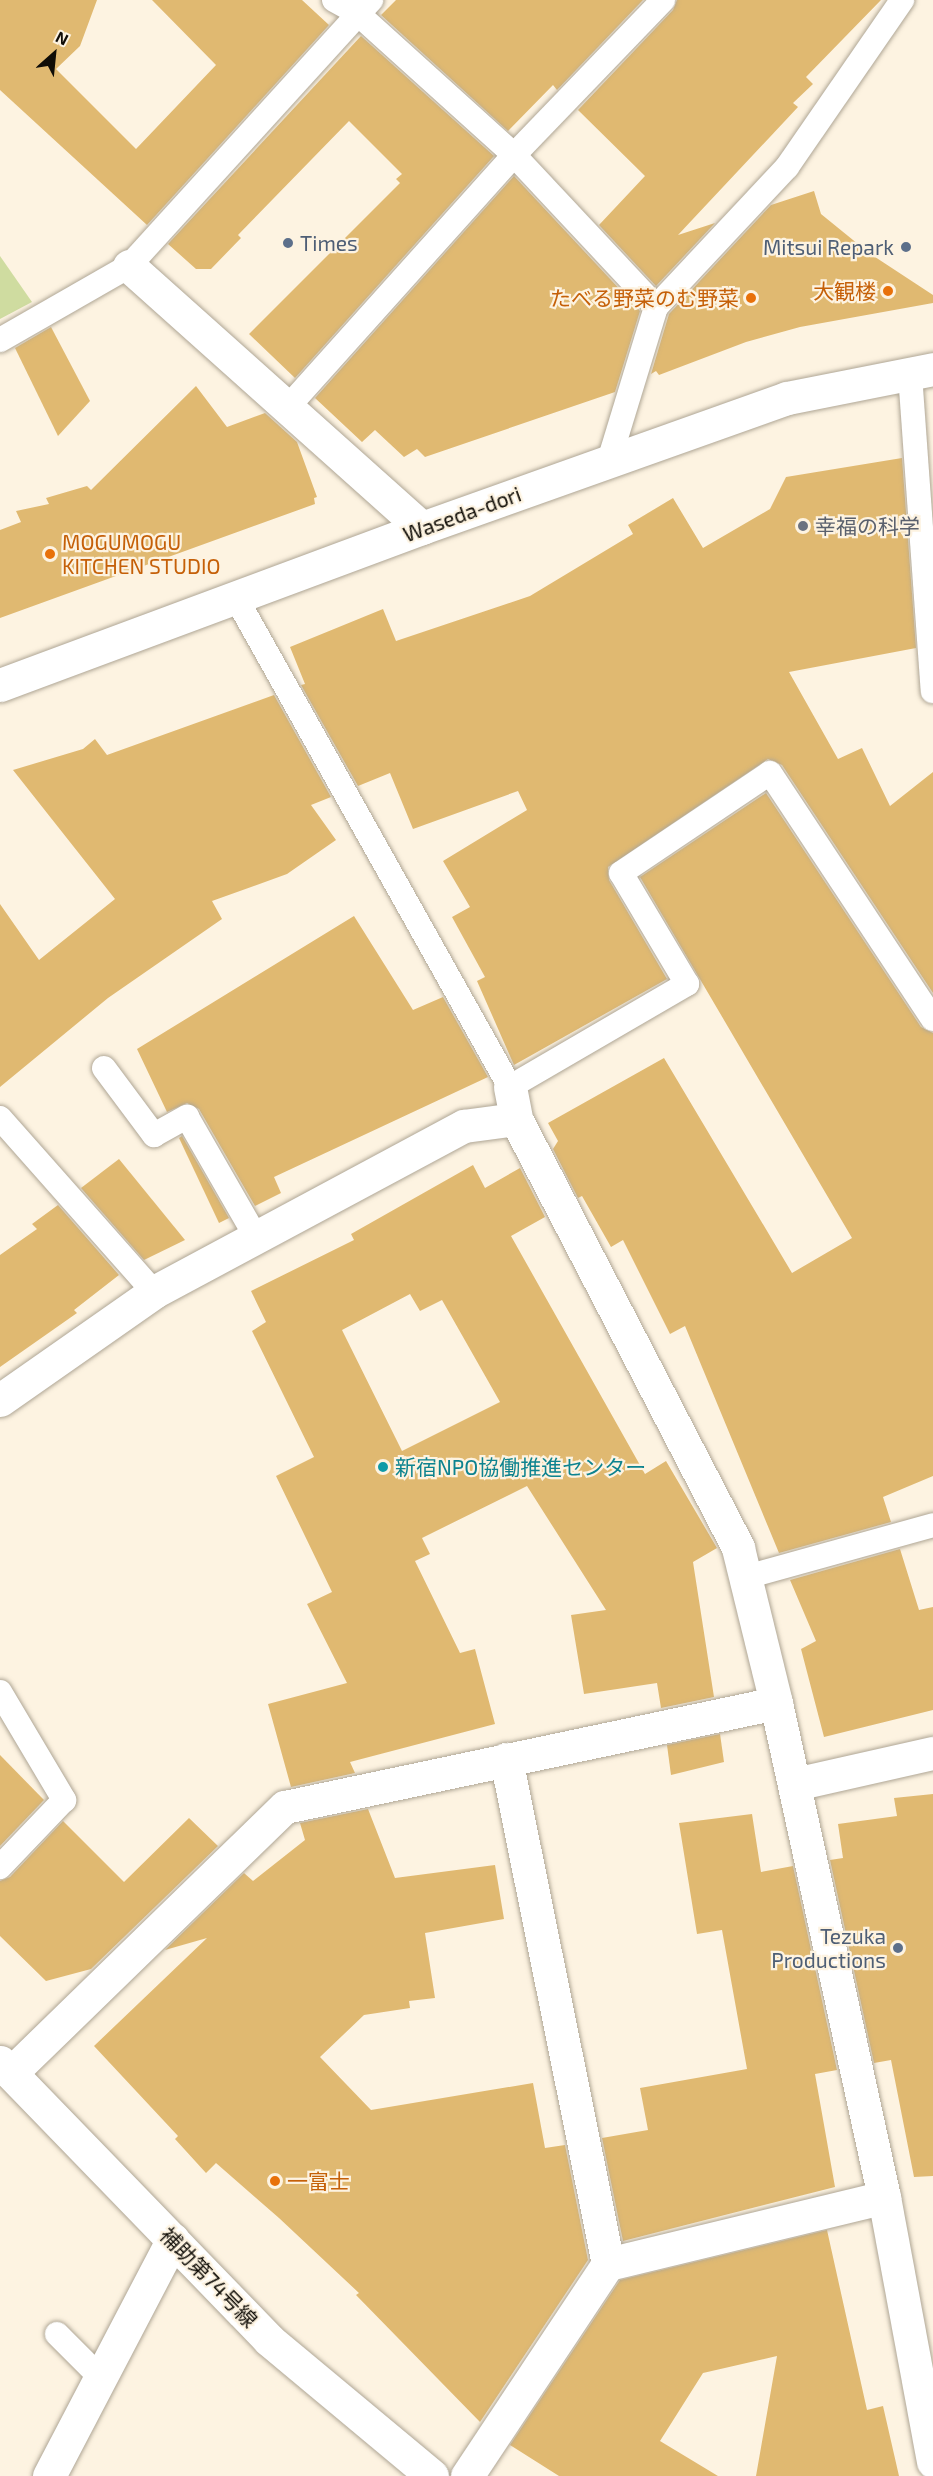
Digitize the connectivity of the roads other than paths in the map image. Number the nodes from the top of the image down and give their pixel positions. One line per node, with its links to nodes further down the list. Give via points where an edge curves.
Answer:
1 (334, 0): 4 (lane)
2 (663, 0): 5 (lane)
3 (902, 0): 7 (lane, via 787,167)
4 (364, 6): 5 (lane); 6 (lane)
5 (514, 155): 7 (lane); 10 (lane)
6 (129, 266): 8 (lane); 10 (street)
7 (656, 307): 11 (lane)
8 (0, 340)
9 (921, 372): 11 (street, Waseda-dori, via 787,398); 15 (lane)
10 (286, 408): 12 (street)
11 (609, 461): 12 (street, Waseda-dori)
12 (422, 528): 13 (street, Waseda-dori)
13 (235, 596): 14 (street, Waseda-dori); 18 (lane)
14 (0, 686)
15 (933, 691)
16 (933, 1019): 18 (lane, via 770,773 621,873 687,984)
17 (104, 1068): 21 (lane, via 154,1135 186,1117)
18 (510, 1087): 20 (street)
19 (0, 1118): 22 (lane)
20 (516, 1119): 21 (street, via 464,1126); 25 (street, via 738,1548)
21 (256, 1237): 22 (street)
22 (154, 1292): 23 (street)
23 (0, 1400)
24 (933, 1525): 25 (lane)
25 (746, 1577): 27 (street)
26 (0, 1692): 31 (lane, via 64,1800)
27 (776, 1702): 29 (street); 30 (street)
28 (933, 1753): 30 (street)
29 (506, 1759): 32 (street, via 285,1807); 35 (street)
30 (795, 1784): 33 (street)
31 (0, 1867)
32 (5, 2067): 34 (street, 補助第74号線)
33 (884, 2197): 35 (street); 38 (street)
34 (173, 2239): 37 (street); 40 (street, 補助第74号線, via 269,2340)
35 (608, 2264): 41 (street)
36 (57, 2334): 37 (lane)
37 (100, 2377): 39 (street)
38 (933, 2462)
39 (50, 2476)
40 (432, 2476)
41 (468, 2476)

